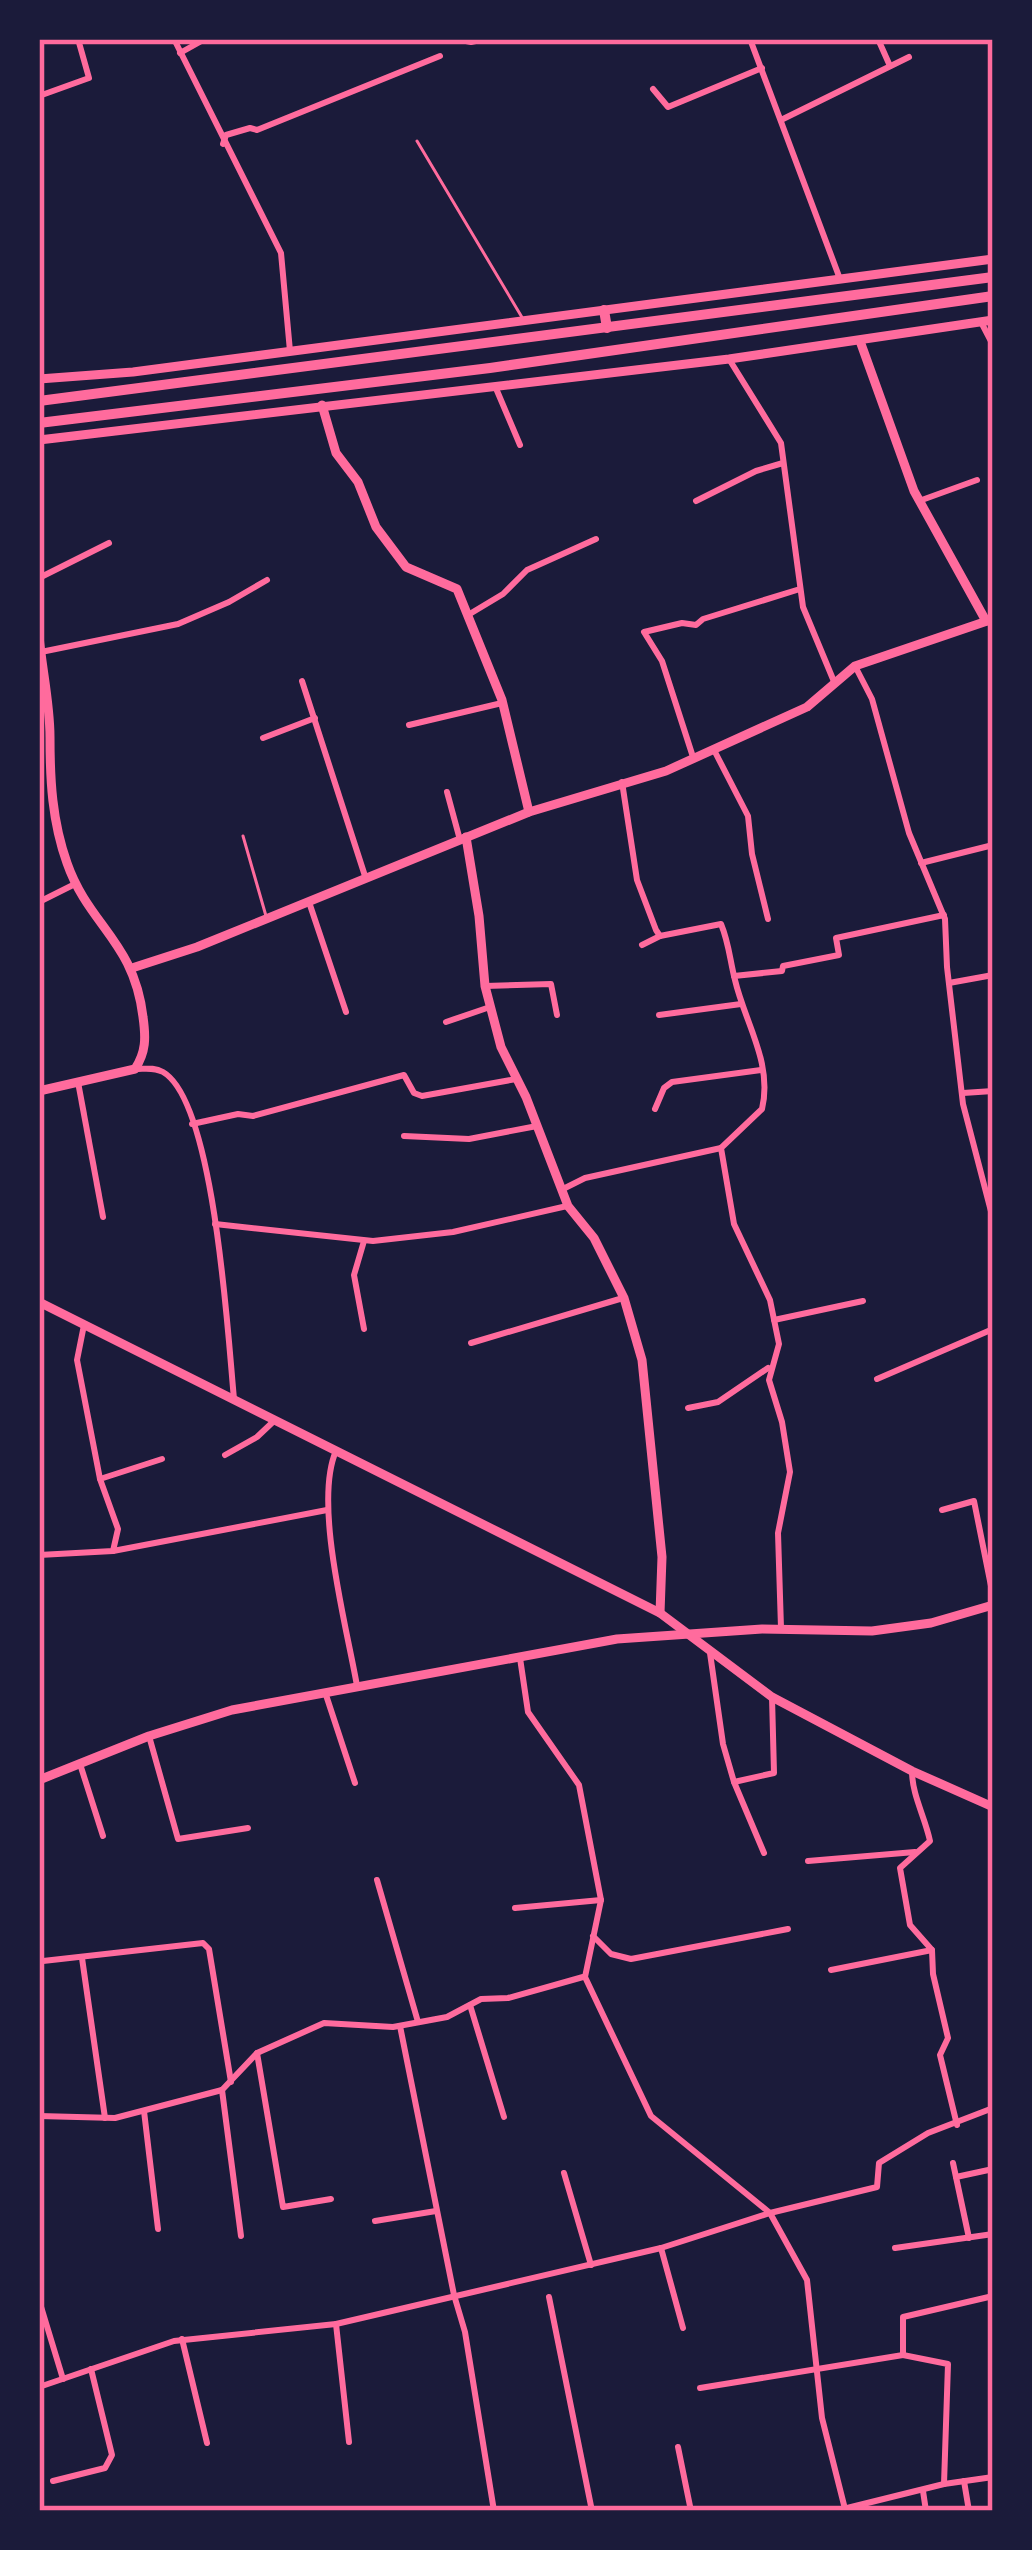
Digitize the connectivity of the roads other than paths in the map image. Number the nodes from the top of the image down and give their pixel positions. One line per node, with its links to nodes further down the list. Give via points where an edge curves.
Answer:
1 (78, 39): 14 (street, via 89,78)
2 (174, 39): 8 (street)
3 (205, 39): 8 (street)
4 (456, 39): 5 (street)
5 (485, 39)
6 (750, 39): 12 (street)
7 (878, 39): 11 (street)
8 (180, 52): 17 (street)
9 (440, 56): 17 (street)
10 (909, 57): 11 (street)
11 (890, 66): 15 (street)
12 (762, 68): 13 (street, via 668,107); 15 (street)
13 (653, 89)
14 (39, 96)
15 (782, 119): 20 (street)
16 (417, 141): 23 (lane)
17 (223, 143): 28 (street, via 281,253)
18 (993, 259): 20 (street)
19 (993, 278): 25 (highway)
20 (840, 279): 22 (street)
21 (993, 296): 33 (highway)
22 (604, 310): 23 (street); 25 (highway)
23 (524, 321): 28 (street)
24 (987, 321): 26 (street); 27 (street)
25 (608, 328): 30 (highway)
26 (860, 341): 29 (street); 42 (street)
27 (993, 345)
28 (290, 351): 31 (street)
29 (729, 359): 32 (street); 39 (street, via 781,442)
30 (281, 369): 33 (highway); 34 (highway)
31 (39, 379)
32 (495, 386): 35 (street); 38 (street)
33 (282, 393): 36 (highway)
34 (39, 400)
35 (322, 405): 37 (street); 48 (street, via 336,453 376,527 406,568 458,589)
36 (39, 423)
37 (39, 440)
38 (520, 445)
39 (784, 463): 41 (street); 47 (street)
40 (977, 480): 42 (street)
41 (696, 501)
42 (920, 501): 49 (street)
43 (596, 539): 48 (street, via 527,570)
44 (110, 543): 45 (street)
45 (39, 578)
46 (267, 580): 51 (street, via 178,624)
47 (800, 590): 54 (street); 61 (street, via 696,625 644,632 662,661)
48 (468, 615): 55 (street)
49 (989, 620): 52 (street)
50 (39, 636): 51 (street)
51 (40, 652): 58 (street)
52 (855, 666): 54 (street); 68 (street)
53 (302, 681): 56 (street)
54 (835, 684): 60 (street, via 807,706)
55 (502, 703): 57 (street); 64 (street)
56 (315, 718): 59 (street); 69 (street)
57 (409, 725)
58 (45, 735): 70 (street, via 56,822)
59 (263, 738)
60 (712, 747): 61 (street); 75 (street, via 748,816)
61 (693, 758): 62 (street)
62 (622, 782): 64 (street); 76 (street, via 637,880)
63 (447, 792): 66 (street)
64 (530, 812): 66 (street)
65 (243, 836): 74 (lane)
66 (463, 838): 69 (street); 82 (street)
67 (993, 844): 68 (street)
68 (922, 863): 73 (street)
69 (364, 877): 71 (street)
70 (75, 884): 72 (street); 78 (street)
71 (309, 901): 74 (street); 85 (street)
72 (39, 902)
73 (944, 915): 80 (street, via 836,938 838,956); 81 (street)
74 (266, 918): 78 (street)
75 (768, 919)
76 (660, 936): 77 (street); 80 (street, via 721,924)
77 (642, 944)
78 (132, 968): 89 (street, via 144,1024)
79 (993, 975): 81 (street)
80 (734, 976): 83 (street)
81 (949, 983): 95 (street)
82 (485, 986): 84 (street); 86 (street, via 551,984)
83 (741, 1004): 87 (street); 90 (street)
84 (490, 1006): 88 (street); 91 (street)
85 (346, 1012)
86 (557, 1015)
87 (659, 1015)
88 (446, 1022)
89 (135, 1070): 92 (street); 97 (street, via 166,1073)
90 (761, 1070): 96 (street, via 672,1082); 100 (street, via 762,1109)
91 (517, 1079): 97 (street, via 422,1096 404,1075 253,1116); 98 (street)
92 (78, 1082): 93 (street); 103 (street)
93 (39, 1090)
94 (993, 1090): 95 (street)
95 (963, 1093): 104 (street)
96 (655, 1109)
97 (191, 1124): 105 (street)
98 (537, 1126): 99 (street, via 469,1139); 101 (street)
99 (404, 1136)
100 (721, 1148): 101 (street); 110 (street, via 734,1224)
101 (562, 1190): 102 (street)
102 (568, 1206): 106 (street, via 453,1232); 107 (street, via 595,1238)
103 (103, 1217)
104 (993, 1219)
105 (215, 1224): 106 (street); 117 (street)
106 (364, 1240): 112 (street, via 354,1275)
107 (624, 1298): 114 (street); 129 (street, via 642,1360)
108 (863, 1301): 110 (street)
109 (39, 1302): 111 (street)
110 (774, 1320): 115 (street, via 779,1344)
111 (84, 1325): 117 (street); 123 (street, via 77,1360)
112 (364, 1329)
113 (993, 1329): 116 (street)
114 (471, 1342)
115 (771, 1365): 118 (street, via 718,1402); 130 (street, via 790,1472 778,1533)
116 (877, 1379)
117 (234, 1399): 119 (street)
118 (688, 1408)
119 (275, 1420): 120 (street); 121 (street)
120 (336, 1450): 124 (street); 129 (street)
121 (225, 1455)
122 (162, 1460): 123 (street)
123 (100, 1479): 126 (street, via 118,1529)
124 (329, 1509): 126 (street); 134 (street)
125 (942, 1510): 128 (street, via 974,1501)
126 (113, 1551): 127 (street)
127 (39, 1555)
128 (993, 1601): 130 (street, via 932,1623)
129 (660, 1613): 131 (street)
130 (782, 1628): 131 (street)
131 (690, 1632): 132 (street); 133 (street)
132 (710, 1650): 136 (street); 141 (street)
133 (520, 1658): 134 (street); 150 (street, via 528,1712 579,1785)
134 (358, 1689): 135 (street)
135 (326, 1695): 137 (street, via 232,1710); 142 (street)
136 (772, 1697): 139 (street); 141 (street, via 774,1773)
137 (149, 1736): 138 (street); 144 (street, via 178,1839)
138 (80, 1764): 140 (street); 145 (street)
139 (912, 1771): 143 (street); 146 (street, via 930,1841)
140 (39, 1780)
141 (734, 1782): 147 (street)
142 (355, 1783)
143 (993, 1808)
144 (248, 1828)
145 (103, 1836)
146 (919, 1851): 148 (street); 154 (street, via 900,1868 901,1882 910,1925)
147 (764, 1853)
148 (808, 1861)
149 (377, 1880): 160 (street)
150 (601, 1900): 151 (street); 153 (street)
151 (515, 1908)
152 (788, 1929): 153 (street, via 631,1959 611,1954)
153 (593, 1936): 158 (street)
154 (932, 1950): 157 (street); 170 (street, via 948,2038 940,2055)
155 (82, 1958): 156 (street); 163 (street, via 203,1943); 169 (street)
156 (44, 1961)
157 (831, 1970)
158 (585, 1976): 159 (street); 177 (street, via 651,2116)
159 (470, 2005): 160 (street); 168 (street)
160 (418, 2022): 161 (street)
161 (400, 2026): 162 (street, via 325,2023); 176 (street)
162 (257, 2053): 163 (street); 175 (street, via 283,2207)
163 (230, 2082): 164 (street)
164 (222, 2090): 166 (street); 181 (street)
165 (993, 2108): 170 (street)
166 (144, 2111): 169 (street); 179 (street)
167 (39, 2116): 169 (street)
168 (504, 2116)
169 (105, 2118)
170 (957, 2125): 177 (street, via 879,2163 877,2187)
171 (953, 2163): 174 (street)
172 (993, 2169): 174 (street)
173 (563, 2173): 185 (street)
174 (956, 2177): 182 (street)
175 (331, 2198)
176 (436, 2211): 178 (street); 186 (street)
177 (770, 2213): 183 (street); 195 (street, via 807,2280)
178 (375, 2221)
179 (158, 2228)
180 (993, 2234): 182 (street)
181 (241, 2236)
182 (969, 2238): 184 (street)
183 (661, 2248): 185 (street); 191 (street)
184 (895, 2248)
185 (591, 2264): 186 (street)
186 (454, 2295): 190 (street); 208 (street)
187 (993, 2296): 193 (street, via 903,2317)
188 (549, 2297): 209 (street)
189 (39, 2300): 196 (street)
190 (336, 2324): 192 (street); 199 (street)
191 (683, 2328)
192 (182, 2339): 194 (street); 200 (street)
193 (903, 2355): 195 (street); 205 (street, via 948,2364)
194 (92, 2369): 196 (street); 203 (street, via 112,2455 104,2468)
195 (817, 2369): 198 (street); 207 (street)
196 (63, 2379): 197 (street)
197 (39, 2387)
198 (700, 2388)
199 (350, 2442)
200 (207, 2443)
201 (678, 2447): 210 (street)
202 (993, 2477): 204 (street)
203 (53, 2481)
204 (964, 2481): 205 (street); 213 (street)
205 (944, 2484): 206 (street)
206 (923, 2490): 207 (street); 212 (street)
207 (845, 2509): 211 (street)
208 (494, 2511)
209 (592, 2511)
210 (691, 2511)
211 (835, 2511)
212 (926, 2511)
213 (969, 2511)

